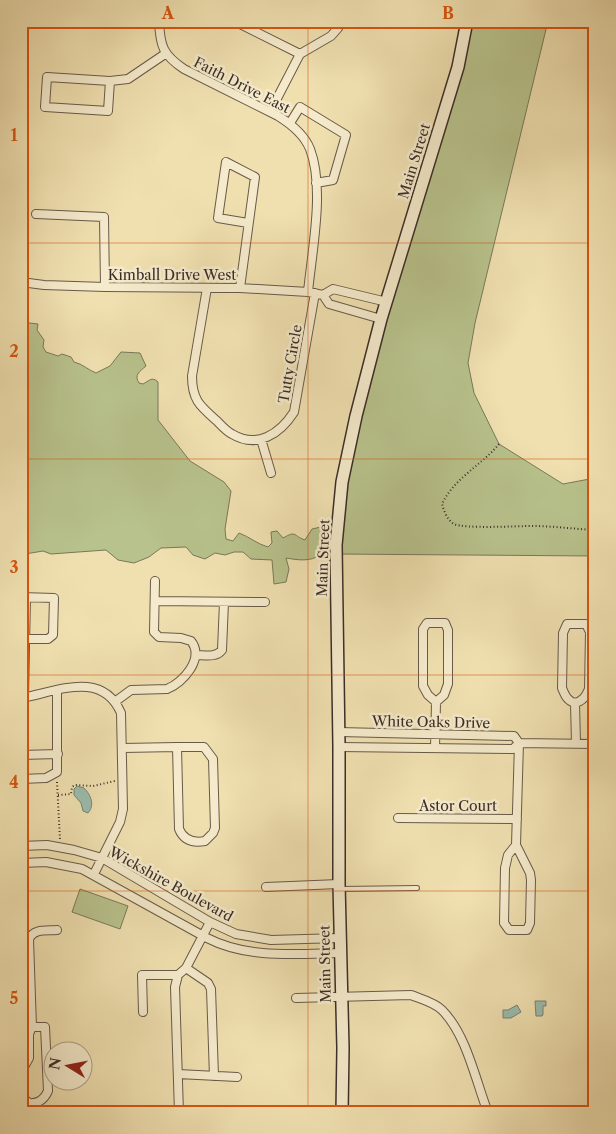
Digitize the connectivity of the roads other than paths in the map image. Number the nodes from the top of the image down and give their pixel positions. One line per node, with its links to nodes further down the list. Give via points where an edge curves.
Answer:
1 (159, 21): 5 (street)
2 (234, 21): 6 (street)
3 (341, 21): 6 (street, via 331,36)
4 (467, 21): 18 (main road, Main Street, via 458,67)
5 (165, 54): 7 (street, via 128,79); 8 (street, Faith Drive East, via 184,69)
6 (300, 54): 8 (street)
7 (110, 82): 7 (street, via 47,77 45,106 108,111)
8 (270, 112): 9 (street, Faith Drive East)
9 (290, 123): 10 (street, Faith Drive East, via 310,149); 10 (street, via 300,107 346,135 333,180)
10 (316, 183): 17 (street, Faith Drive East)
11 (36, 214): 14 (street, via 104,217)
12 (248, 223): 12 (street, via 255,177 226,162 218,218); 16 (street)
13 (21, 282): 14 (street, Kimball Drive West)
14 (104, 287): 15 (street, Kimball Drive West)
15 (206, 288): 16 (street, Kimball Drive West); 20 (street, via 192,376 195,399 231,434 251,440)
16 (240, 288): 17 (street, Kimball Drive West)
17 (315, 293): 18 (street, Kimball Drive West, via 332,289); 19 (street, Kimball Drive West, via 329,304); 20 (street, Tutty Circle, via 294,412 282,428)
18 (387, 302): 19 (main road, Main Street)
19 (381, 319): 34 (main road, Main Street, via 342,482 337,537)
20 (261, 439): 21 (street)
21 (271, 472)
22 (155, 581): 24 (street)
23 (24, 597): 27 (street); 27 (street, via 54,598 53,635 48,639)
24 (155, 601): 25 (street); 28 (street, via 156,636 187,639 193,644)
25 (224, 602): 26 (street); 28 (street, via 220,654)
26 (265, 602)
27 (25, 639): 30 (street)
28 (196, 655): 31 (street, via 183,678 172,687 131,690)
29 (57, 690): 30 (street); 31 (street, via 93,687); 43 (street)
30 (23, 698)
31 (116, 701): 41 (street, via 122,720)
32 (436, 702): 32 (street, via 423,686 423,629 427,623 446,623 448,684 444,695); 35 (street)
33 (576, 703): 33 (street, via 565,696 562,688 562,633 567,624 586,624 590,632 589,689 586,697); 37 (street)
34 (339, 732): 35 (street, White Oaks Drive); 40 (main road, Main Street)
35 (435, 735): 36 (street, White Oaks Drive, via 514,736); 42 (street)
36 (519, 743): 37 (street, White Oaks Drive); 42 (street, White Oaks Drive, via 513,749); 47 (street, Astor Court)
37 (576, 743): 38 (street, White Oaks Drive)
38 (595, 744)
39 (177, 747): 39 (street, via 204,747 213,759 215,828 205,841 186,839 179,829); 41 (street)
40 (339, 747): 42 (street, White Oaks Drive); 53 (main road, Main Street)
41 (122, 748): 50 (street, via 122,816)
42 (435, 748)
43 (58, 754): 44 (street); 45 (street, via 57,772 46,778)
44 (21, 755)
45 (21, 779)
46 (398, 818): 47 (street, Astor Court)
47 (518, 819): 48 (street, Astor Court)
48 (516, 845): 48 (street, Astor Court, via 508,855 505,868 504,923 509,930 527,930 531,880)
49 (21, 846): 50 (street, Wickshire Boulevard, via 47,845)
50 (102, 858): 52 (street); 56 (street, Wickshire Boulevard)
51 (21, 863): 52 (street, Wickshire Boulevard, via 68,865)
52 (94, 874): 58 (street, Wickshire Boulevard)
53 (339, 886): 54 (street); 55 (lane); 59 (main road, Main Street)
54 (266, 887)
55 (417, 888)
56 (210, 922): 58 (street); 59 (street, Wickshire Boulevard, via 236,934 271,940)
57 (58, 930): 62 (street, via 31,934)
58 (202, 935): 60 (street, Wickshire Boulevard, via 252,952); 63 (street)
59 (340, 938): 60 (main road, Main Street)
60 (340, 953): 65 (main road, Main Street)
61 (21, 965): 62 (street)
62 (30, 965): 68 (street)
63 (186, 968): 64 (street); 71 (street, via 212,989)
64 (178, 975): 67 (street, via 142,975); 70 (street, via 175,987)
65 (341, 996): 66 (street); 76 (main road, Main Street); 77 (street, via 411,995 442,1010 468,1054)
66 (296, 998)
67 (143, 1012)
68 (32, 1027): 69 (street, via 29,1058); 73 (street, via 46,1027 48,1091 38,1102 28,1103)
69 (21, 1072)
70 (178, 1074): 71 (street); 75 (street)
71 (214, 1076): 72 (street)
72 (237, 1077)
73 (21, 1096)
74 (595, 1104): 78 (street)
75 (179, 1113)
76 (342, 1113)
77 (490, 1113)
78 (587, 1113)

